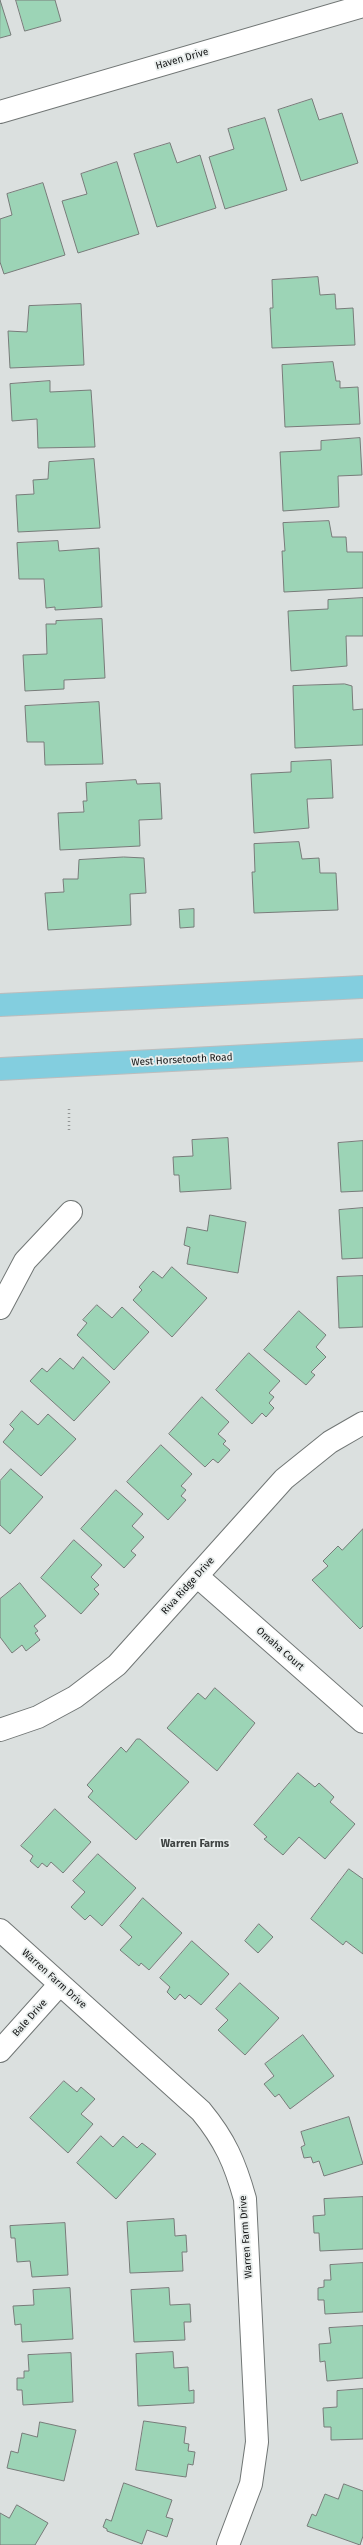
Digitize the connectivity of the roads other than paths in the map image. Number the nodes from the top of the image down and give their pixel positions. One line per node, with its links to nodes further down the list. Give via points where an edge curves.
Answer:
1 (363, 6): 2 (street, Haven Drive)
2 (0, 112)
3 (363, 987): 4 (main road)
4 (0, 1005)
5 (363, 1050): 6 (main road, West Horsetooth Road)
6 (0, 1069)
7 (70, 1212): 8 (street, via 26,1261)
8 (0, 1308)
9 (363, 1422): 10 (street, Riva Ridge Drive, via 330,1442 284,1479)
10 (197, 1576): 11 (street, Omaha Court); 12 (street, Riva Ridge Drive, via 117,1665 75,1697 38,1717)
11 (363, 1722)
12 (0, 1730)
13 (0, 1930): 14 (street, Warren Farm Drive)
14 (60, 1984): 15 (street, Bale Drive); 16 (street, Warren Farm Drive, via 201,2111 219,2132 236,2164 245,2199 257,2442 251,2484)
15 (0, 2051)
16 (228, 2545)

